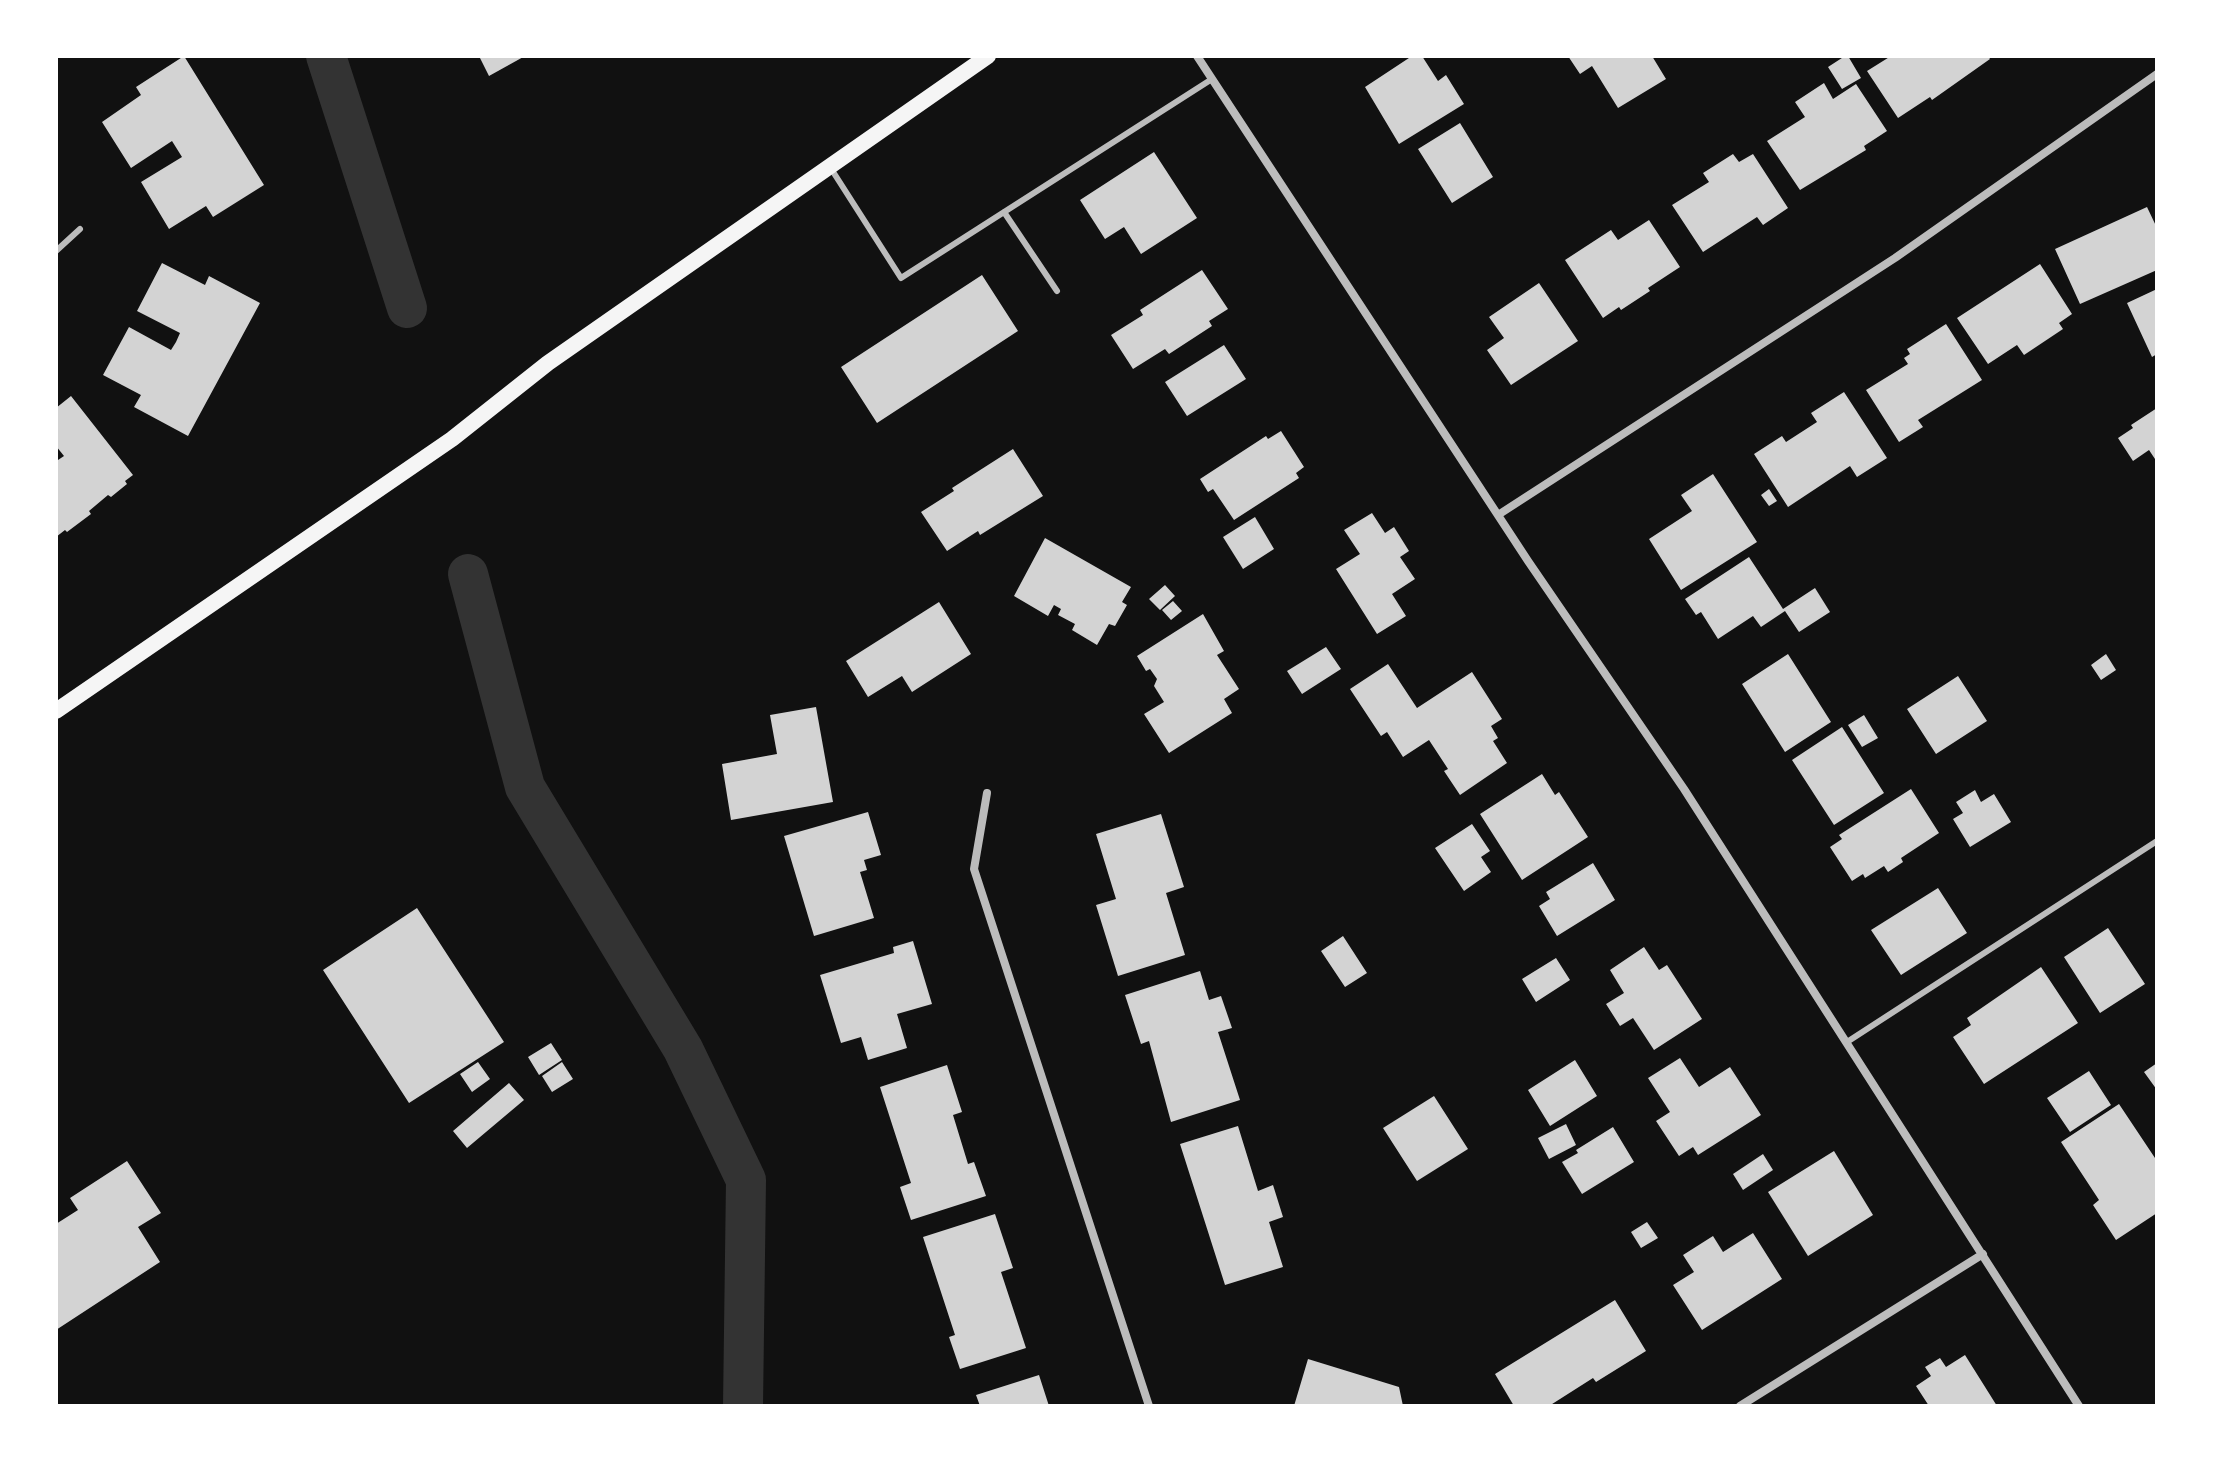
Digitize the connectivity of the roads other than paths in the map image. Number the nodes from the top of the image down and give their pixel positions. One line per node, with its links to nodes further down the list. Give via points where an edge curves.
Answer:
1 (988, 56): 5 (main road)
2 (1197, 56): 4 (street)
3 (2157, 74): 10 (street, via 1895,258)
4 (1212, 79): 6 (lane); 10 (street)
5 (829, 167): 6 (lane, via 901,278); 11 (main road, via 548,363 452,439)
6 (1004, 212): 9 (lane)
7 (80, 229): 8 (lane)
8 (56, 251)
9 (1057, 291)
10 (1498, 515): 14 (street)
11 (56, 711)
12 (987, 793): 16 (street, via 974,869)
13 (2157, 841): 14 (lane)
14 (1847, 1042): 15 (street)
15 (1983, 1254): 17 (street); 18 (street)
16 (1149, 1406)
17 (1740, 1406)
18 (2079, 1406)

